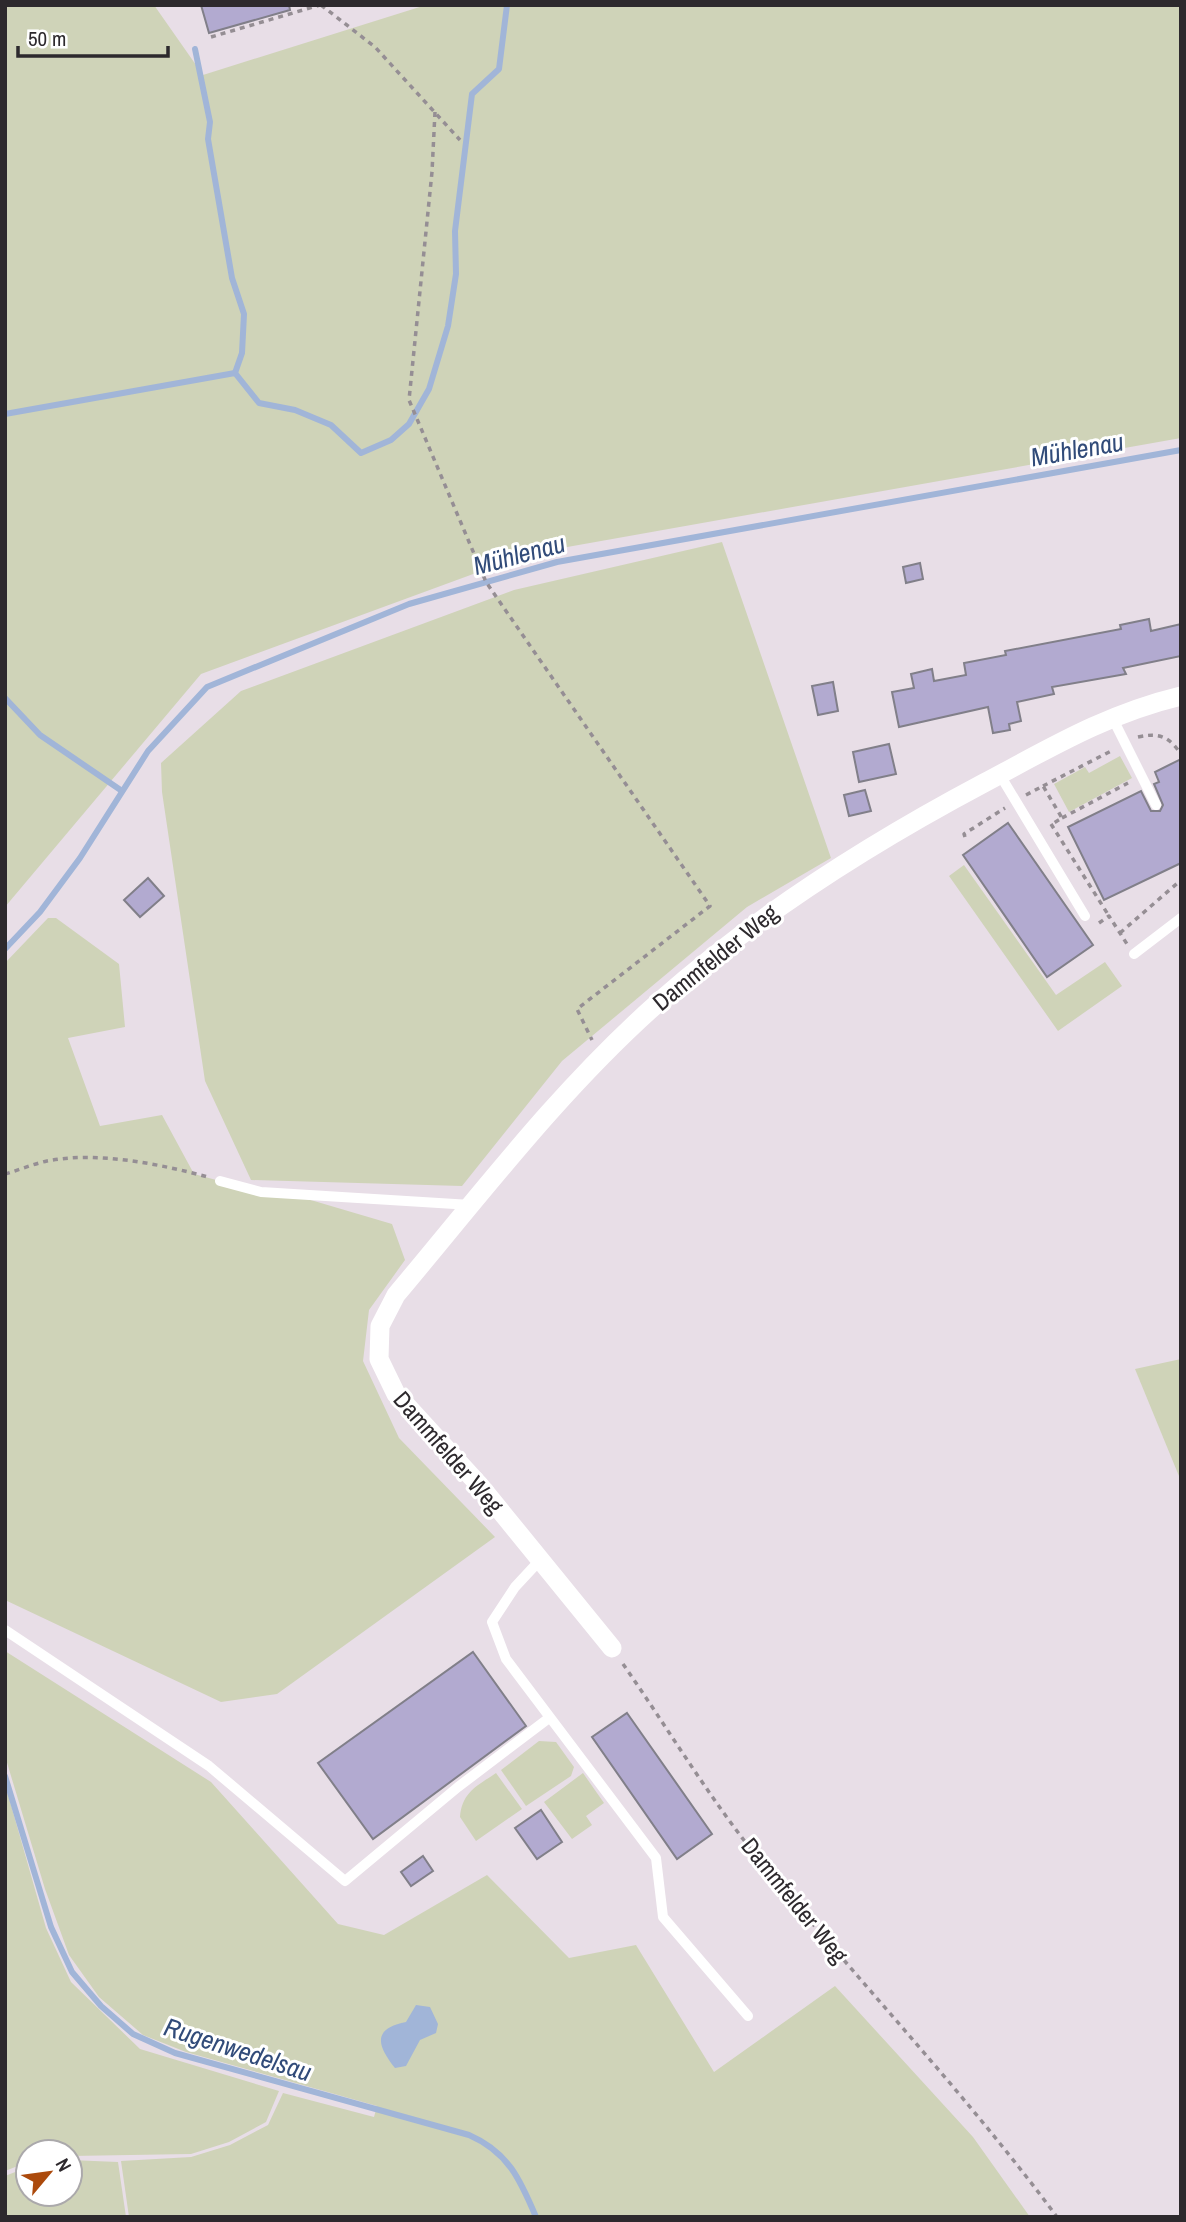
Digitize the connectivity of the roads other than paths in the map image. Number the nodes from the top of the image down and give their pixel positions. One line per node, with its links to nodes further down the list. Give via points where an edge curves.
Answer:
1 (1181, 696): 2 (street, Dammfelder Weg)
2 (1113, 719): 3 (street, Dammfelder Weg, via 1065,738); 4 (lane)
3 (1000, 775): 5 (lane); 9 (street, Dammfelder Weg, via 783,902 660,1001 601,1059)
4 (1156, 805)
5 (1085, 916)
6 (1181, 918): 7 (lane)
7 (1134, 954)
8 (220, 1181): 9 (lane, via 261,1192)
9 (472, 1205): 10 (street, Dammfelder Weg, via 396,1295 380,1326 379,1359 396,1394)
10 (541, 1559): 12 (street, Dammfelder Weg); 13 (lane, via 492,1622 506,1660)
11 (5, 1630): 13 (lane, via 209,1766 345,1881)
12 (612, 1648)
13 (549, 1718): 14 (lane, via 656,1858 663,1917)
14 (748, 2016)

